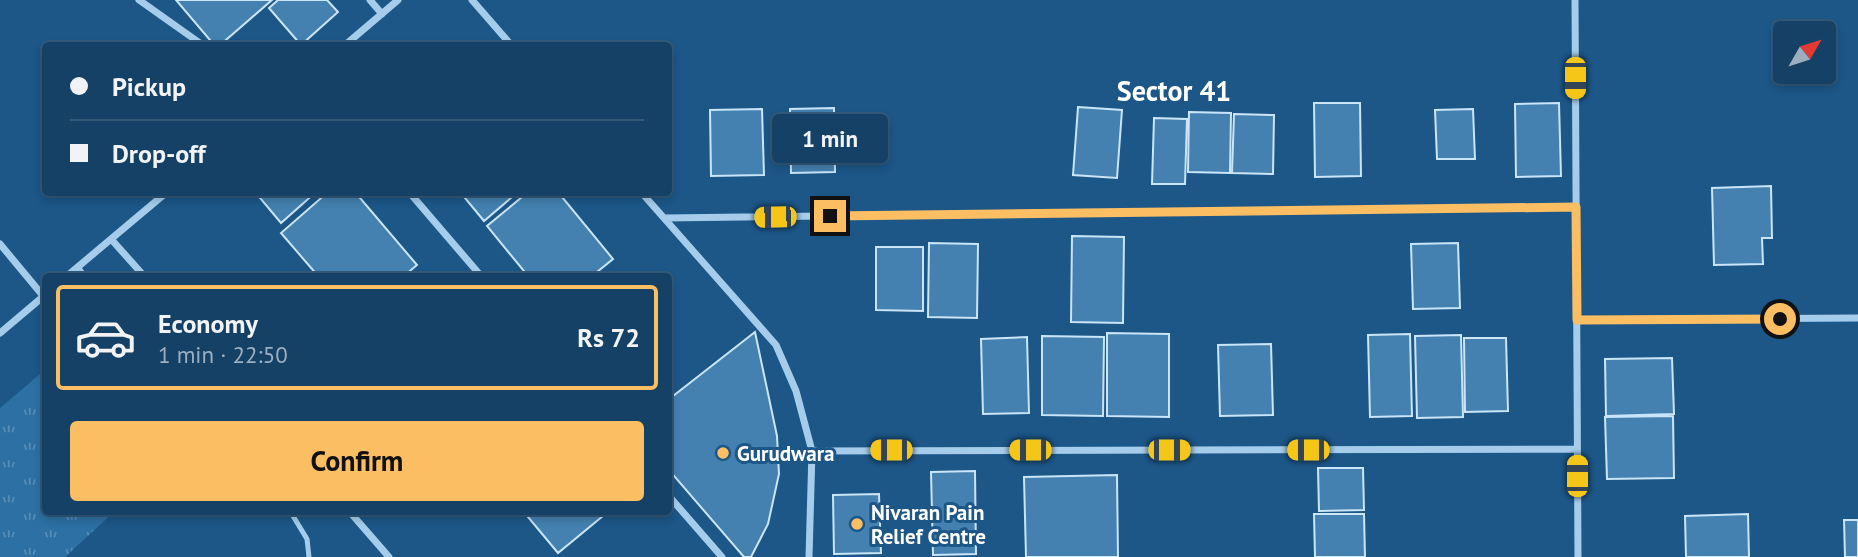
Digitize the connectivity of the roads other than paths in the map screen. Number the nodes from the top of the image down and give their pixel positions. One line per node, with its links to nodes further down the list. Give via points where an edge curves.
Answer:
1 (139, 0): 7 (street)
2 (370, 0): 6 (street)
3 (398, 0): 6 (street)
4 (472, 0): 9 (street)
5 (1575, 0): 13 (street)
6 (382, 14): 8 (street)
7 (198, 42)
8 (349, 42)
9 (509, 42)
10 (162, 196): 15 (street)
11 (412, 196): 21 (street)
12 (645, 196): 14 (street)
13 (1576, 207): 14 (street); 25 (street)
14 (664, 218): 28 (street, via 776,345 796,391)
15 (111, 239): 17 (street); 20 (street)
16 (0, 244): 22 (street)
17 (78, 267): 18 (street); 19 (lane)
18 (71, 273)
19 (83, 273)
20 (141, 273)
21 (478, 273)
22 (42, 293)
23 (42, 298): 26 (street)
24 (1858, 318): 25 (street)
25 (1577, 320): 27 (street)
26 (0, 333)
27 (1577, 449): 28 (street); 36 (street)
28 (812, 451): 35 (street)
29 (672, 500): 34 (street)
30 (292, 515): 32 (lane, via 307,539)
31 (352, 515): 33 (street)
32 (309, 557)
33 (389, 557)
34 (722, 557)
35 (809, 557)
36 (1578, 557)

